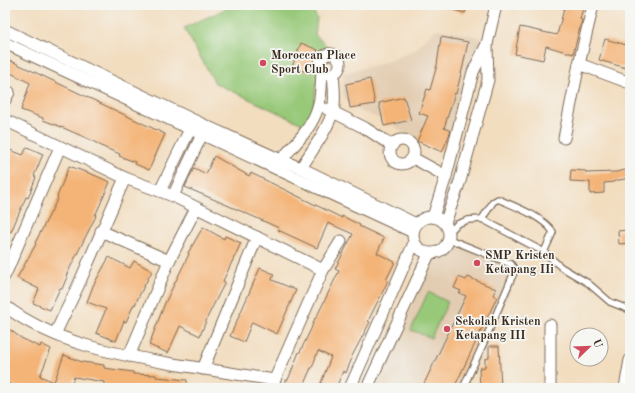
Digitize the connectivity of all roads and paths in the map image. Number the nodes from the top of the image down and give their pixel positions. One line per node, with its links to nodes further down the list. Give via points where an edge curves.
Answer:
1 (496, 5): 5 (street)
2 (592, 5): 6 (street)
3 (5, 30): 13 (street)
4 (5, 43): 13 (street)
5 (486, 44): 21 (street, via 473,72); 30 (street, via 488,80)
6 (579, 64): 9 (street); 15 (street)
7 (322, 70): 8 (street); 8 (street, via 322,59 329,54 339,60 338,71); 10 (street)
8 (333, 74): 11 (street)
9 (630, 84)
10 (319, 106): 11 (street); 19 (street, via 308,128)
11 (333, 111): 16 (street); 20 (street)
12 (5, 120): 17 (street)
13 (192, 125): 14 (street); 23 (street)
14 (204, 130): 19 (street); 24 (street); 28 (street)
15 (564, 138)
16 (391, 145): 18 (street, via 400,139 408,141 414,150); 18 (street, via 390,157 396,163 403,164)
17 (60, 147): 22 (street); 38 (street)
18 (413, 158): 21 (street)
19 (281, 160): 20 (street)
20 (301, 168): 28 (street)
21 (446, 176): 26 (street)
22 (125, 178): 23 (street); 29 (street)
23 (160, 191): 24 (street)
24 (173, 196): 25 (street)
25 (196, 208): 31 (street); 36 (street)
26 (433, 217): 28 (street, via 424,218); 30 (street, via 440,219)
27 (482, 219): 30 (lane, via 457,224); 34 (lane); 34 (lane, via 498,199 531,215 550,226 553,232)
28 (415, 228): 33 (street)
29 (101, 231): 36 (street); 42 (street)
30 (448, 232): 35 (street, via 448,244 442,251); 49 (lane, via 511,264 515,270)
31 (257, 237): 37 (street); 45 (street)
32 (341, 241): 37 (street)
33 (414, 243): 35 (street, via 418,249); 47 (street)
34 (544, 252): 40 (lane, via 610,302)
35 (429, 254): 48 (street)
36 (169, 261): 43 (street)
37 (323, 270): 46 (street)
38 (5, 275)
39 (5, 306): 42 (street, via 25,320)
40 (630, 310)
41 (550, 325): 50 (street)
42 (55, 334): 43 (street, via 76,343)
43 (129, 356): 45 (street)
44 (630, 360): 51 (street)
45 (203, 368): 46 (street)
46 (273, 384)
47 (350, 388)
48 (367, 388)
49 (463, 388)
50 (550, 388)
51 (625, 388)

